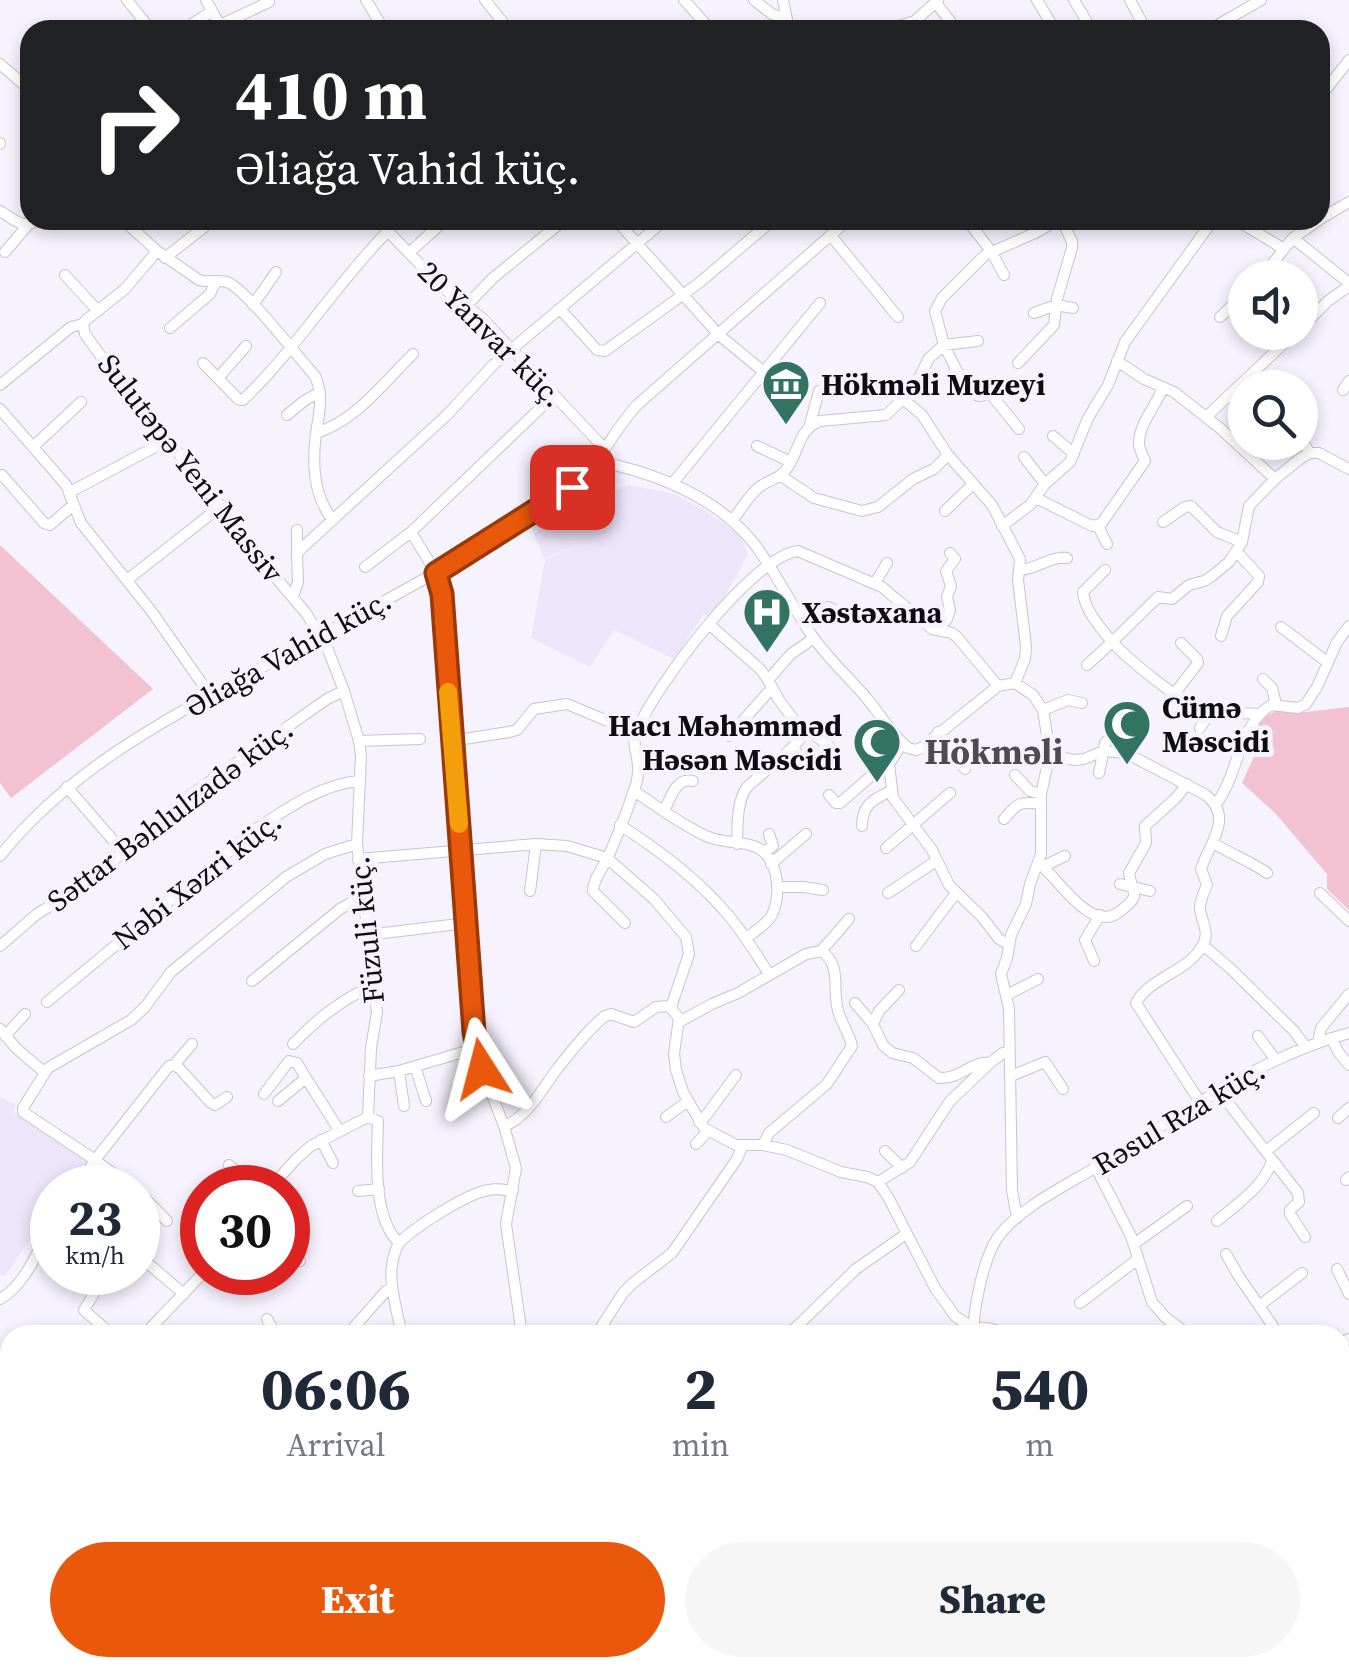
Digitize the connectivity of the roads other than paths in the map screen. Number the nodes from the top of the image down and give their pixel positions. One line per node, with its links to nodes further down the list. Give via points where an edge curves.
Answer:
1 (127, 0): 7 (street)
2 (684, 0): 9 (street)
3 (754, 0): 10 (street)
4 (1261, 0): 12 (street)
5 (937, 1): 11 (street)
6 (269, 2): 8 (street)
7 (143, 20)
8 (234, 20)
9 (702, 20)
10 (779, 20)
11 (916, 20)
12 (1226, 20)
13 (1349, 60): 16 (street)
14 (0, 64): 15 (street)
15 (20, 81)
16 (1330, 84)
17 (25, 230): 38 (street)
18 (134, 230): 40 (street)
19 (191, 230): 40 (street, Sulutəpə Yeni Massiv)
20 (435, 230): 39 (street)
21 (552, 230): 50 (street)
22 (624, 230): 35 (street)
23 (653, 230): 35 (street)
24 (762, 230): 47 (street)
25 (837, 230): 33 (street, Əliağa Vahid küç.)
26 (975, 230): 37 (street)
27 (1041, 230): 37 (street)
28 (1065, 230): 51 (street, via 1072,248)
29 (1206, 230): 70 (street, via 1124,342)
30 (1252, 230): 36 (street)
31 (1305, 230): 34 (street)
32 (388, 231): 39 (street, 20 Yanvar küç.); 66 (street)
33 (831, 236): 58 (street); 62 (street, Əliağa Vahid küç.)
34 (1294, 238): 36 (street); 46 (street)
35 (636, 244): 47 (street); 53 (street)
36 (1284, 250): 41 (street)
37 (991, 251): 43 (street); 64 (street, via 936,306)
38 (5, 252)
39 (409, 253): 50 (street, 20 Yanvar küç.)
40 (161, 255): 45 (street, via 199,280); 55 (street, Sulutəpə Yeni Massiv)
41 (1276, 260)
42 (276, 272): 49 (street)
43 (1004, 274)
44 (65, 276): 55 (street)
45 (216, 282): 49 (street, via 231,284); 61 (street)
46 (1349, 284): 56 (street)
47 (682, 295): 53 (street, via 599,352); 62 (street)
48 (820, 303): 73 (street)
49 (253, 305): 66 (street)
50 (467, 305): 67 (street, 20 Yanvar küç.)
51 (1056, 306): 52 (street); 57 (street); 72 (street, via 1052,330)
52 (1072, 308)
53 (560, 309): 67 (street)
54 (1228, 309): 59 (street)
55 (98, 311): 60 (street, Sulutəpə Yeni Massiv)
56 (1318, 311)
57 (1034, 313)
58 (898, 316)
59 (1220, 317)
60 (83, 324): 75 (street); 89 (street, Sulutəpə Yeni Massiv)
61 (170, 328)
62 (719, 334): 73 (street); 92 (street, Əliağa Vahid küç., via 637,405)
63 (978, 341): 64 (street)
64 (944, 345): 80 (street); 86 (street, via 966,386 976,396 989,392)
65 (246, 346): 74 (street)
66 (290, 349): 74 (street, via 243,400); 78 (street, via 315,376)
67 (511, 349): 79 (street, 20 Yanvar küç.); 112 (street)
68 (1278, 350): 84 (street)
69 (413, 354): 87 (street, via 352,414)
70 (1118, 362): 76 (street); 94 (street)
71 (203, 363): 74 (street)
72 (1018, 363)
73 (764, 372): 104 (street)
74 (218, 378)
75 (0, 385)
76 (1163, 387): 84 (street); 116 (street, via 1139,443 1144,461)
77 (819, 391): 85 (street)
78 (320, 392): 83 (street); 87 (street)
79 (554, 396): 92 (street, 20 Yanvar küç.); 118 (street)
80 (903, 399): 85 (street, via 881,416); 93 (street)
81 (81, 402): 90 (street)
82 (0, 410): 90 (street)
83 (287, 414)
84 (1206, 418): 103 (street)
85 (810, 424): 99 (street)
86 (1019, 429)
87 (316, 433): 112 (street, via 318,497)
88 (1053, 436): 94 (street)
89 (168, 440): 107 (street); 110 (street, Sulutəpə Yeni Massiv)
90 (34, 446): 107 (street)
91 (757, 446): 99 (street)
92 (604, 448): 98 (street, Əliağa Vahid küç.)
93 (948, 454): 102 (street, via 862,512 814,498); 105 (street)
94 (1074, 454): 106 (street)
95 (1318, 455): 100 (street)
96 (1024, 457): 106 (street)
97 (1301, 460): 103 (street)
98 (597, 461): 104 (street); 129 (street, Əliağa Vahid küç., via 572,487)
99 (790, 462): 102 (street)
100 (1349, 469)
101 (2, 475): 109 (street, via 44,523 54,524)
102 (781, 476): 113 (street, via 754,491)
103 (1275, 479): 120 (street, via 1249,506)
104 (672, 484): 113 (street)
105 (973, 484): 111 (street); 115 (street)
106 (1045, 484): 108 (street)
107 (70, 492): 109 (street)
108 (1036, 498): 115 (street); 116 (street)
109 (72, 506): 130 (street)
110 (221, 506): 130 (street); 132 (street, Sulutəpə Yeni Massiv)
111 (945, 511)
112 (333, 520): 121 (street)
113 (732, 520): 125 (street)
114 (1163, 522): 120 (street, via 1191,506)
115 (1002, 526): 127 (street)
116 (1098, 526): 119 (street)
117 (297, 530): 121 (street)
118 (411, 532): 126 (street); 129 (street)
119 (1107, 544)
120 (1240, 547): 140 (street, via 1258,582 1227,616); 142 (street, via 1204,582 1169,600 1158,597)
121 (297, 554): 132 (street)
122 (950, 554): 138 (street, via 950,610)
123 (1067, 558): 127 (street)
124 (887, 563): 131 (street)
125 (769, 566): 131 (street, via 798,552); 134 (street); 135 (street)
126 (365, 567)
127 (1019, 570): 147 (street, via 1026,646)
128 (1105, 570): 142 (street, via 1082,598)
129 (436, 573): 139 (street, Əliağa Vahid küç.); 166 (street)
130 (127, 580): 152 (street)
131 (875, 583): 138 (street)
132 (293, 597): 139 (street, Sulutəpə Yeni Massiv)
133 (845, 614): 134 (street, via 828,607)
134 (803, 621): 141 (street)
135 (710, 625): 148 (street); 162 (street, via 677,664)
136 (1281, 627): 144 (street)
137 (1348, 629): 144 (street)
138 (936, 630): 149 (street, via 957,636)
139 (320, 636): 150 (street, Füzuli küç.); 152 (street, Əliağa Vahid küç.)
140 (1221, 636)
141 (814, 638): 148 (street); 169 (street)
142 (1112, 642): 145 (street); 151 (street)
143 (1181, 643): 151 (street, via 1198,663)
144 (1327, 662): 154 (street, via 1306,704)
145 (1087, 665)
146 (1263, 679): 154 (street)
147 (1015, 683): 149 (street); 155 (street)
148 (770, 684): 160 (street); 163 (street)
149 (998, 686): 161 (street)
150 (344, 691): 165 (street, Füzuli küç.); 201 (street, Səttar Bəhlulzadə küç., via 188,798)
151 (1174, 693): 156 (street)
152 (210, 695): 180 (street, Əliağa Vahid küç.)
153 (1082, 703): 155 (street, via 1068,700)
154 (1276, 704): 157 (street)
155 (1043, 710): 171 (street)
156 (1212, 710): 157 (street); 159 (street)
157 (1259, 714): 186 (street)
158 (1110, 722): 170 (street, via 1115,732)
159 (1200, 728)
160 (807, 730): 167 (street); 168 (street)
161 (938, 732): 169 (street, via 921,748); 174 (street)
162 (636, 733): 166 (street, via 567,704 534,709 517,730); 181 (street)
163 (728, 736)
164 (420, 738): 165 (street)
165 (359, 741): 178 (street, Füzuli küç.)
166 (451, 741): 199 (street)
167 (830, 746)
168 (793, 747): 173 (street); 197 (street, via 742,794)
169 (907, 747): 172 (street)
170 (1103, 751): 171 (street, via 1078,760); 175 (street); 179 (street, via 1126,754)
171 (1050, 754): 185 (street)
172 (889, 764): 182 (street); 184 (street, via 840,804)
173 (807, 769)
174 (965, 769)
175 (1099, 772)
176 (1015, 775): 185 (street)
177 (694, 780): 187 (street, via 680,781)
178 (358, 781): 195 (street, Füzuli küç.); 239 (street, Nəbi Xəzri küç., via 327,788 256,828)
179 (1188, 784): 186 (street); 210 (street, via 1147,823 1146,842)
180 (68, 786): 201 (street); 202 (street, Əliağa Vahid küç.)
181 (634, 791): 187 (street); 189 (street)
182 (891, 791): 190 (street); 191 (street, via 866,806)
183 (950, 793): 190 (street)
184 (829, 796)
185 (1041, 799): 188 (street, via 1017,804); 208 (street)
186 (1216, 804): 194 (street)
187 (664, 811): 197 (street, via 714,840)
188 (1004, 818)
189 (620, 825): 204 (street); 225 (street, via 689,876)
190 (912, 825): 198 (street); 206 (street)
191 (862, 826)
192 (768, 834): 200 (street, via 773,846)
193 (806, 834): 207 (street)
194 (1213, 843): 209 (street); 227 (street, via 1201,870 1207,885 1200,902 1207,930)
195 (357, 844): 205 (street, Füzuli küç.); 260 (street, via 286,877 171,972 131,1020)
196 (536, 844): 199 (street); 204 (street); 212 (street)
197 (737, 844): 200 (street)
198 (886, 848)
199 (462, 849): 205 (street); 222 (street)
200 (764, 852): 207 (street)
201 (124, 853): 228 (street, Səttar Bəhlulzadə küç.)
202 (0, 856)
203 (1065, 856): 208 (street)
204 (607, 858): 223 (street, via 592,891); 241 (street, via 686,937 689,954)
205 (358, 859): 218 (street, Füzuli küç.)
206 (936, 861): 215 (street); 216 (street)
207 (772, 864): 211 (street)
208 (1042, 864): 219 (street, via 1074,902); 226 (street)
209 (1267, 873)
210 (1126, 885): 214 (street); 219 (street, via 1134,900 1115,916)
211 (778, 887): 213 (street); 225 (street, via 770,918)
212 (530, 890)
213 (822, 890)
214 (1150, 891)
215 (888, 892)
216 (956, 893): 226 (street); 229 (street)
217 (1320, 893): 221 (street)
218 (362, 898): 224 (street, Füzuli küç.); 234 (street)
219 (1100, 915): 231 (street, via 1085,940)
220 (849, 919): 230 (street)
221 (1349, 920)
222 (468, 923): 224 (street); 253 (street)
223 (625, 923)
224 (367, 935): 235 (street, Füzuli küç.)
225 (746, 938): 232 (street)
226 (1008, 944): 238 (street, via 1001,974)
227 (1203, 945): 252 (street); 273 (street, via 1136,1003)
228 (0, 946)
229 (916, 946)
230 (820, 951): 232 (street); 286 (street, via 835,970 838,1013 852,1046 827,1084 768,1133)
231 (1094, 962)
232 (769, 974): 243 (street)
233 (1038, 980): 238 (street)
234 (252, 981)
235 (374, 986): 251 (street, via 333,1006); 261 (street, Füzuli küç.)
236 (899, 990): 244 (street)
237 (1349, 994): 249 (street, via 1321,1028)
238 (1007, 996): 254 (street)
239 (47, 1002)
240 (855, 1003): 244 (street)
241 (672, 1008): 243 (street); 281 (street, via 660,1005 634,1022 605,1016 524,1112)
242 (25, 1014): 245 (street)
243 (679, 1022): 272 (street, via 675,1062)
244 (873, 1024): 265 (street, via 892,1053 913,1058 938,1078)
245 (2, 1033): 260 (street)
246 (1349, 1033): 248 (street, Rəsul Rza küç.)
247 (1258, 1036): 255 (street)
248 (1331, 1038): 249 (street, Rəsul Rza küç.); 257 (street)
249 (1318, 1042): 252 (street, Rəsul Rza küç.)
250 (192, 1044): 256 (street)
251 (293, 1044)
252 (1305, 1046): 255 (street, Rəsul Rza küç.)
253 (476, 1048): 258 (street); 281 (street)
254 (1010, 1051): 263 (street); 265 (street, via 990,1064 979,1062)
255 (1275, 1060): 267 (street, Rəsul Rza küç.)
256 (174, 1065): 269 (street, via 210,1102); 290 (street)
257 (1349, 1065)
258 (415, 1066): 259 (street); 271 (street)
259 (398, 1071): 261 (street); 274 (street)
260 (44, 1072): 290 (street, via 23,1112)
261 (369, 1076): 277 (street, Füzuli küç.)
262 (736, 1076): 280 (street)
263 (1011, 1076): 266 (street, via 1045,1062); 303 (street)
264 (306, 1078): 268 (street, via 292,1060); 270 (street); 282 (street)
265 (964, 1079): 295 (street)
266 (1063, 1089)
267 (1219, 1091): 273 (street, Rəsul Rza küç.); 289 (street)
268 (264, 1094)
269 (227, 1097)
270 (278, 1101)
271 (426, 1101)
272 (688, 1101): 278 (street); 280 (street)
273 (1200, 1102): 296 (street, Rəsul Rza küç.)
274 (404, 1106)
275 (1349, 1108): 279 (street)
276 (1314, 1113): 289 (street)
277 (368, 1117): 282 (street); 298 (street, Füzuli küç., via 378,1121)
278 (666, 1117)
279 (1338, 1118)
280 (699, 1122): 283 (street)
281 (504, 1126): 300 (street, via 516,1168)
282 (339, 1130): 284 (street)
283 (707, 1132): 285 (street); 287 (street)
284 (321, 1140): 291 (street); 294 (street)
285 (696, 1144)
286 (764, 1145): 287 (street); 297 (street)
287 (742, 1146): 331 (street, via 677,1247 623,1293)
288 (885, 1152): 295 (street)
289 (1269, 1156): 305 (street, via 1269,1171 1258,1185); 307 (street, via 1298,1194 1290,1214)
290 (95, 1160): 292 (street); 293 (street)
291 (333, 1163)
292 (92, 1165)
293 (102, 1165)
294 (291, 1165)
295 (902, 1168): 297 (street)
296 (1096, 1168): 303 (street, Rəsul Rza küç.); 309 (street)
297 (878, 1182): 306 (street)
298 (379, 1189): 299 (street); 308 (street, Füzuli küç., via 385,1224)
299 (358, 1191)
300 (513, 1191): 308 (street, via 476,1193); 330 (street, via 506,1224)
301 (1187, 1206): 309 (street)
302 (160, 1214): 304 (street)
303 (1017, 1218): 334 (street, via 990,1254)
304 (167, 1221)
305 (1217, 1221)
306 (906, 1234): 332 (street, via 856,1269); 333 (street)
307 (1306, 1237)
308 (399, 1244): 316 (street)
309 (1134, 1244): 311 (street)
310 (1226, 1254): 323 (street)
311 (1138, 1259): 322 (street); 335 (street, via 1157,1310)
312 (30, 1266): 321 (street)
313 (1337, 1268): 318 (street)
314 (1302, 1273): 323 (street)
315 (160, 1274): 317 (street)
316 (392, 1288): 328 (street); 329 (street)
317 (180, 1291)
318 (1349, 1294)
319 (93, 1295): 325 (street, via 84,1310)
320 (183, 1295): 326 (street)
321 (0, 1299)
322 (1080, 1303)
323 (1259, 1306): 336 (street)
324 (266, 1319): 327 (street)
325 (101, 1325)
326 (154, 1325)
327 (270, 1325)
328 (356, 1325)
329 (400, 1325)
330 (521, 1325)
331 (602, 1325)
332 (798, 1325)
333 (963, 1325)
334 (971, 1325)
335 (1176, 1325)
336 (1272, 1325)

